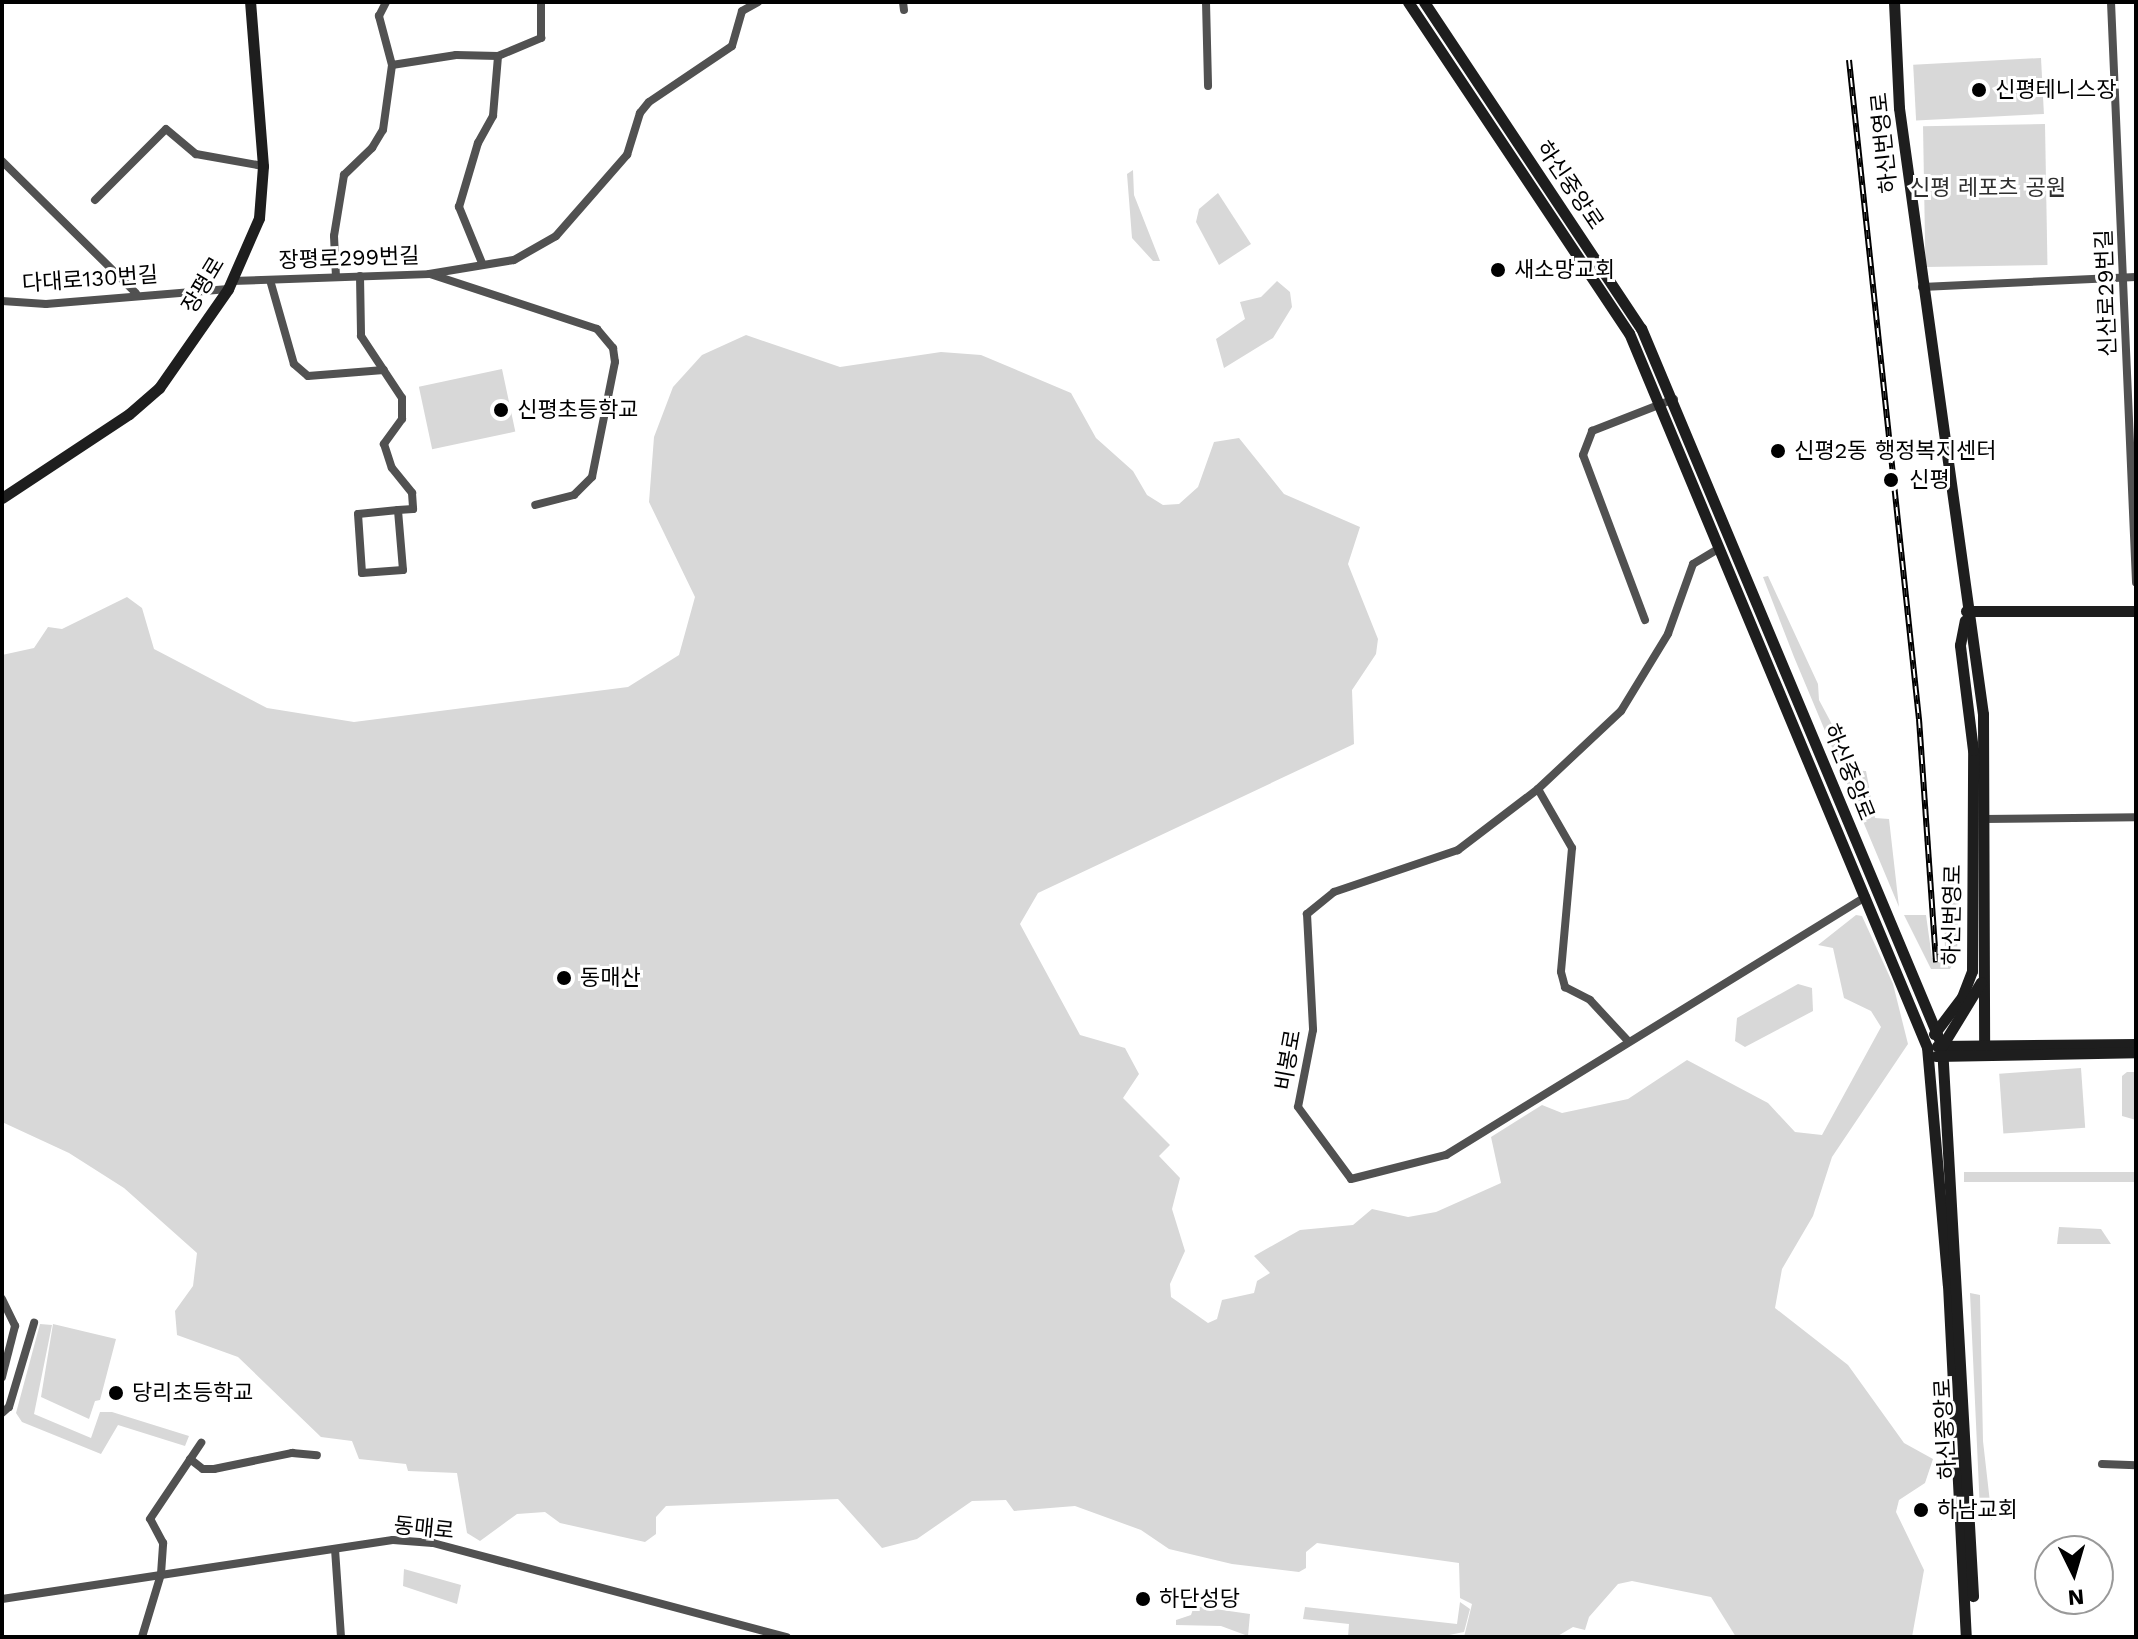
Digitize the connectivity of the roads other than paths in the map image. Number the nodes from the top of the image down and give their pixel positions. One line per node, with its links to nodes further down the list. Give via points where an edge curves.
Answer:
1 (250, 2): 14 (street, 장평로)
2 (386, 2): 11 (street, via 379,16)
3 (541, 2): 10 (street, via 541,38)
4 (758, 2): 16 (street, 장평로299번길, via 742,11 732,46 649,102 640,113 627,155 556,236 514,260)
5 (1206, 2): 12 (street)
6 (1408, 2): 28 (street)
7 (1424, 2): 27 (street, 하신중앙로)
8 (1894, 2): 24 (street, 하신번영로, via 1899,108)
9 (2111, 2): 21 (street, 신산로29번길)
10 (498, 56): 11 (street, via 456,55); 16 (street, via 493,116 478,143 459,207)
11 (392, 65): 19 (street, via 383,130 344,175 334,236)
12 (1208, 86)
13 (2, 161): 25 (street)
14 (263, 166): 15 (street, via 196,154 166,129); 23 (street, 장평로, via 259,218)
15 (95, 200)
16 (482, 263): 17 (street, 장평로299번길)
17 (429, 274): 18 (street, 장평로299번길); 33 (street, via 597,329 613,348 615,362 592,477 574,495)
18 (360, 276): 19 (street, 장평로299번길); 29 (street, via 361,336)
19 (336, 277): 22 (street, 장평로299번길)
20 (2136, 277): 21 (street)
21 (2123, 278): 24 (street); 37 (street, 신산로29번길)
22 (270, 280): 23 (street, 장평로299번길); 29 (street, via 294,364 308,376)
23 (230, 285): 25 (street, 다대로130번길); 32 (street, 장평로, via 159,388 129,414)
24 (1922, 287): 38 (street, 하신번영로)
25 (136, 293): 26 (street, 다대로130번길, via 46,304)
26 (2, 301)
27 (1641, 328): 28 (street); 30 (street, 하신중앙로)
28 (1629, 333): 31 (street)
29 (384, 370): 34 (street, via 402,398 402,419 384,444 392,468 412,493 413,509)
30 (1674, 399): 31 (street); 35 (street, 하신중앙로)
31 (1658, 405): 36 (street); 40 (street, via 1592,431 1583,455)
32 (2, 498)
33 (535, 505)
34 (398, 510): 34 (street, via 403,570 362,573 358,514)
35 (1733, 541): 36 (street); 44 (street, 하신중앙로)
36 (1718, 549): 41 (street, 비봉로, via 1693,564 1668,634 1621,711); 44 (street)
37 (2136, 582)
38 (1966, 611): 39 (street); 43 (street, 하신번영로, via 1983,714)
39 (2136, 611)
40 (1645, 620)
41 (1538, 789): 47 (street, via 1572,848 1561,972 1565,987 1590,1000); 47 (street, 비봉로, via 1458,850 1334,892 1307,914 1313,1030 1298,1107 1351,1179 1385,1174 1446,1155)
42 (2136, 817): 43 (street)
43 (1978, 818): 45 (street, 하신번영로); 46 (street, 하신번영로, via 1972,971 1962,997)
44 (1872, 895): 46 (street, 하신중앙로); 47 (street, 비봉로); 51 (street, 하신중앙로)
45 (1983, 977): 48 (street, 하신번영로); 50 (street)
46 (1936, 1031): 50 (street, 하신중앙로); 51 (street, 하신번영로)
47 (1628, 1041)
48 (1984, 1044): 49 (street); 50 (street)
49 (2136, 1044)
50 (1942, 1051): 51 (street); 52 (street); 53 (street, 하신중앙로)
51 (1927, 1052): 53 (street, 하신중앙로)
52 (2136, 1052)
53 (1941, 1136): 63 (street, 하신중앙로)
54 (2, 1299): 56 (street, via 15,1326)
55 (34, 1323): 57 (street, via 9,1407)
56 (2, 1377)
57 (2, 1413)
58 (201, 1443): 60 (street)
59 (317, 1455): 60 (street, via 292,1453 214,1469 203,1469)
60 (190, 1459): 65 (street, via 150,1519 163,1543)
61 (2102, 1464): 62 (street)
62 (2136, 1465)
63 (1966, 1547): 70 (street, 하신중앙로); 71 (street, 하신중앙로)
64 (335, 1549): 65 (street, 동매로); 68 (street); 69 (street, 동매로, via 393,1540 433,1543)
65 (161, 1574): 66 (street, 동매로); 67 (street)
66 (2, 1599)
67 (142, 1637)
68 (341, 1637)
69 (787, 1637)
70 (1966, 1637)
71 (1974, 1637)

